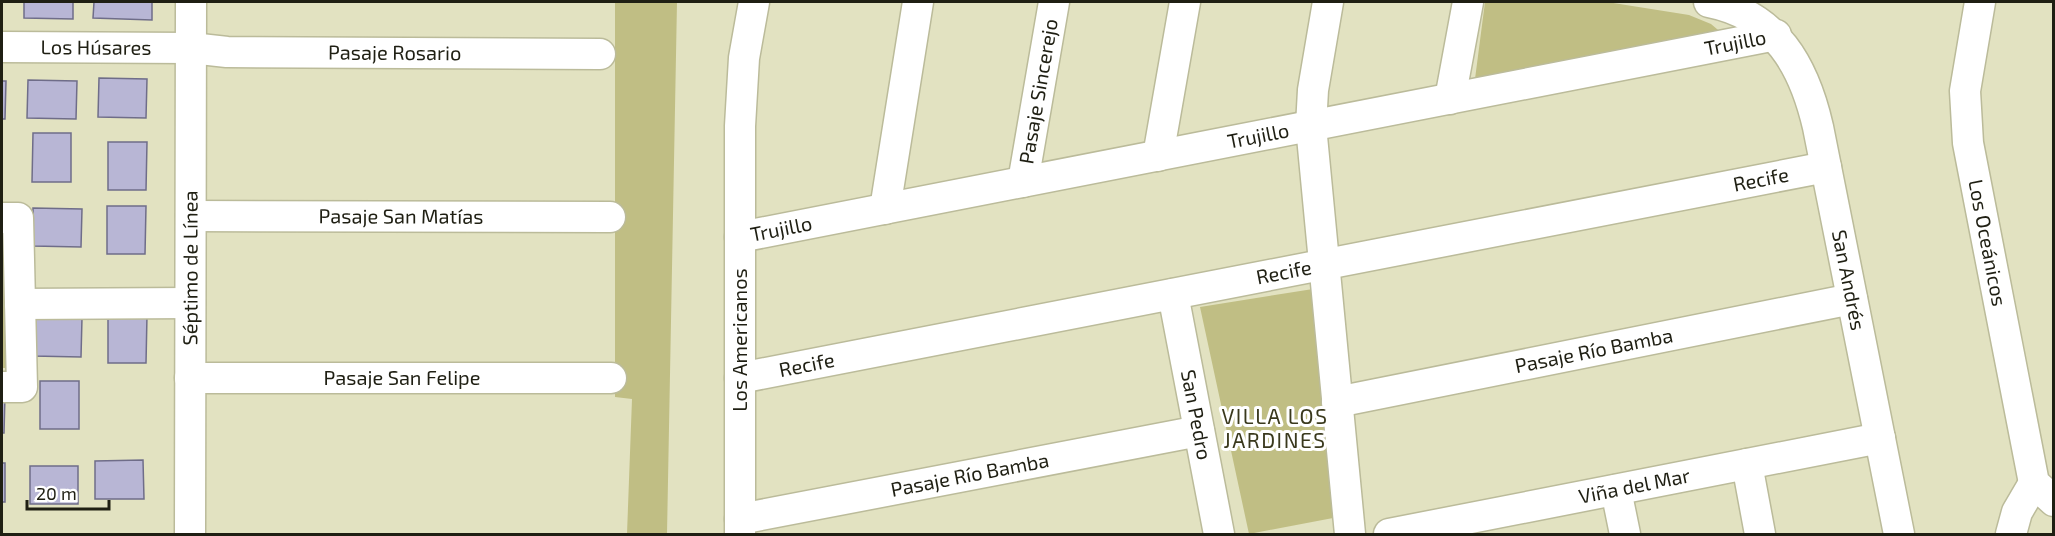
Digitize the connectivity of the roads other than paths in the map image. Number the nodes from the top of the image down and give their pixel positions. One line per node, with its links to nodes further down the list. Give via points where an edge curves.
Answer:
1 (191, 2): 12 (street, Séptimo de Línea)
2 (754, 2): 23 (street, Los Americanos, via 741,92)
3 (918, 2): 19 (street)
4 (1054, 2): 18 (street, Pasaje Sincerejo)
5 (1185, 2): 16 (street)
6 (1328, 2): 15 (street)
7 (1468, 2): 14 (street)
8 (1709, 2): 10 (street, via 1735,10)
9 (1980, 2): 38 (street, Los Oceánicos, via 1965,91 1968,143)
10 (1776, 35): 14 (street, Trujillo); 17 (street, San Andrés, via 1805,82)
11 (2, 47): 12 (street, Los Húsares)
12 (191, 48): 13 (street, Pasaje Rosario, via 227,52); 20 (street, Séptimo de Línea)
13 (600, 54)
14 (1450, 99): 15 (street, Trujillo)
15 (1311, 126): 16 (street, Trujillo); 24 (street)
16 (1158, 156): 18 (street, Trujillo)
17 (1826, 168): 24 (street, Recife); 26 (street, San Andrés)
18 (1023, 182): 19 (street, Trujillo)
19 (885, 209): 23 (street, Trujillo)
20 (191, 216): 21 (street, Pasaje San Matías); 27 (street, Séptimo de Línea)
21 (610, 217)
22 (2, 218): 28 (street, via 18,218)
23 (740, 237): 31 (street, Los Americanos)
24 (1324, 265): 25 (street, Recife); 33 (street)
25 (1173, 294): 31 (street, Recife); 34 (street, San Pedro)
26 (1852, 299): 33 (street, Pasaje Río Bamba); 35 (street, San Andrés)
27 (190, 303): 28 (street); 29 (street, Séptimo de Línea)
28 (20, 304): 32 (street, via 22,387)
29 (190, 378): 30 (street, Pasaje San Felipe); 41 (street, Séptimo de Línea)
30 (611, 378)
31 (740, 378): 40 (street, Los Americanos)
32 (2, 387)
33 (1337, 402): 43 (street)
34 (1199, 431): 40 (street, Pasaje Río Bamba); 42 (street, San Pedro)
35 (1880, 438): 36 (street, Viña del Mar); 47 (street, San Andrés)
36 (1747, 464): 37 (street, Viña del Mar); 46 (street)
37 (1616, 490): 39 (street, Viña del Mar); 45 (street)
38 (2044, 492): 48 (street, Los Oceánicos, via 2017,512)
39 (1488, 525): 44 (street, Viña del Mar)
40 (740, 527)
41 (190, 534)
42 (1219, 534)
43 (1350, 534)
44 (1389, 534)
45 (1625, 534)
46 (1760, 534)
47 (1899, 534)
48 (2011, 534)

